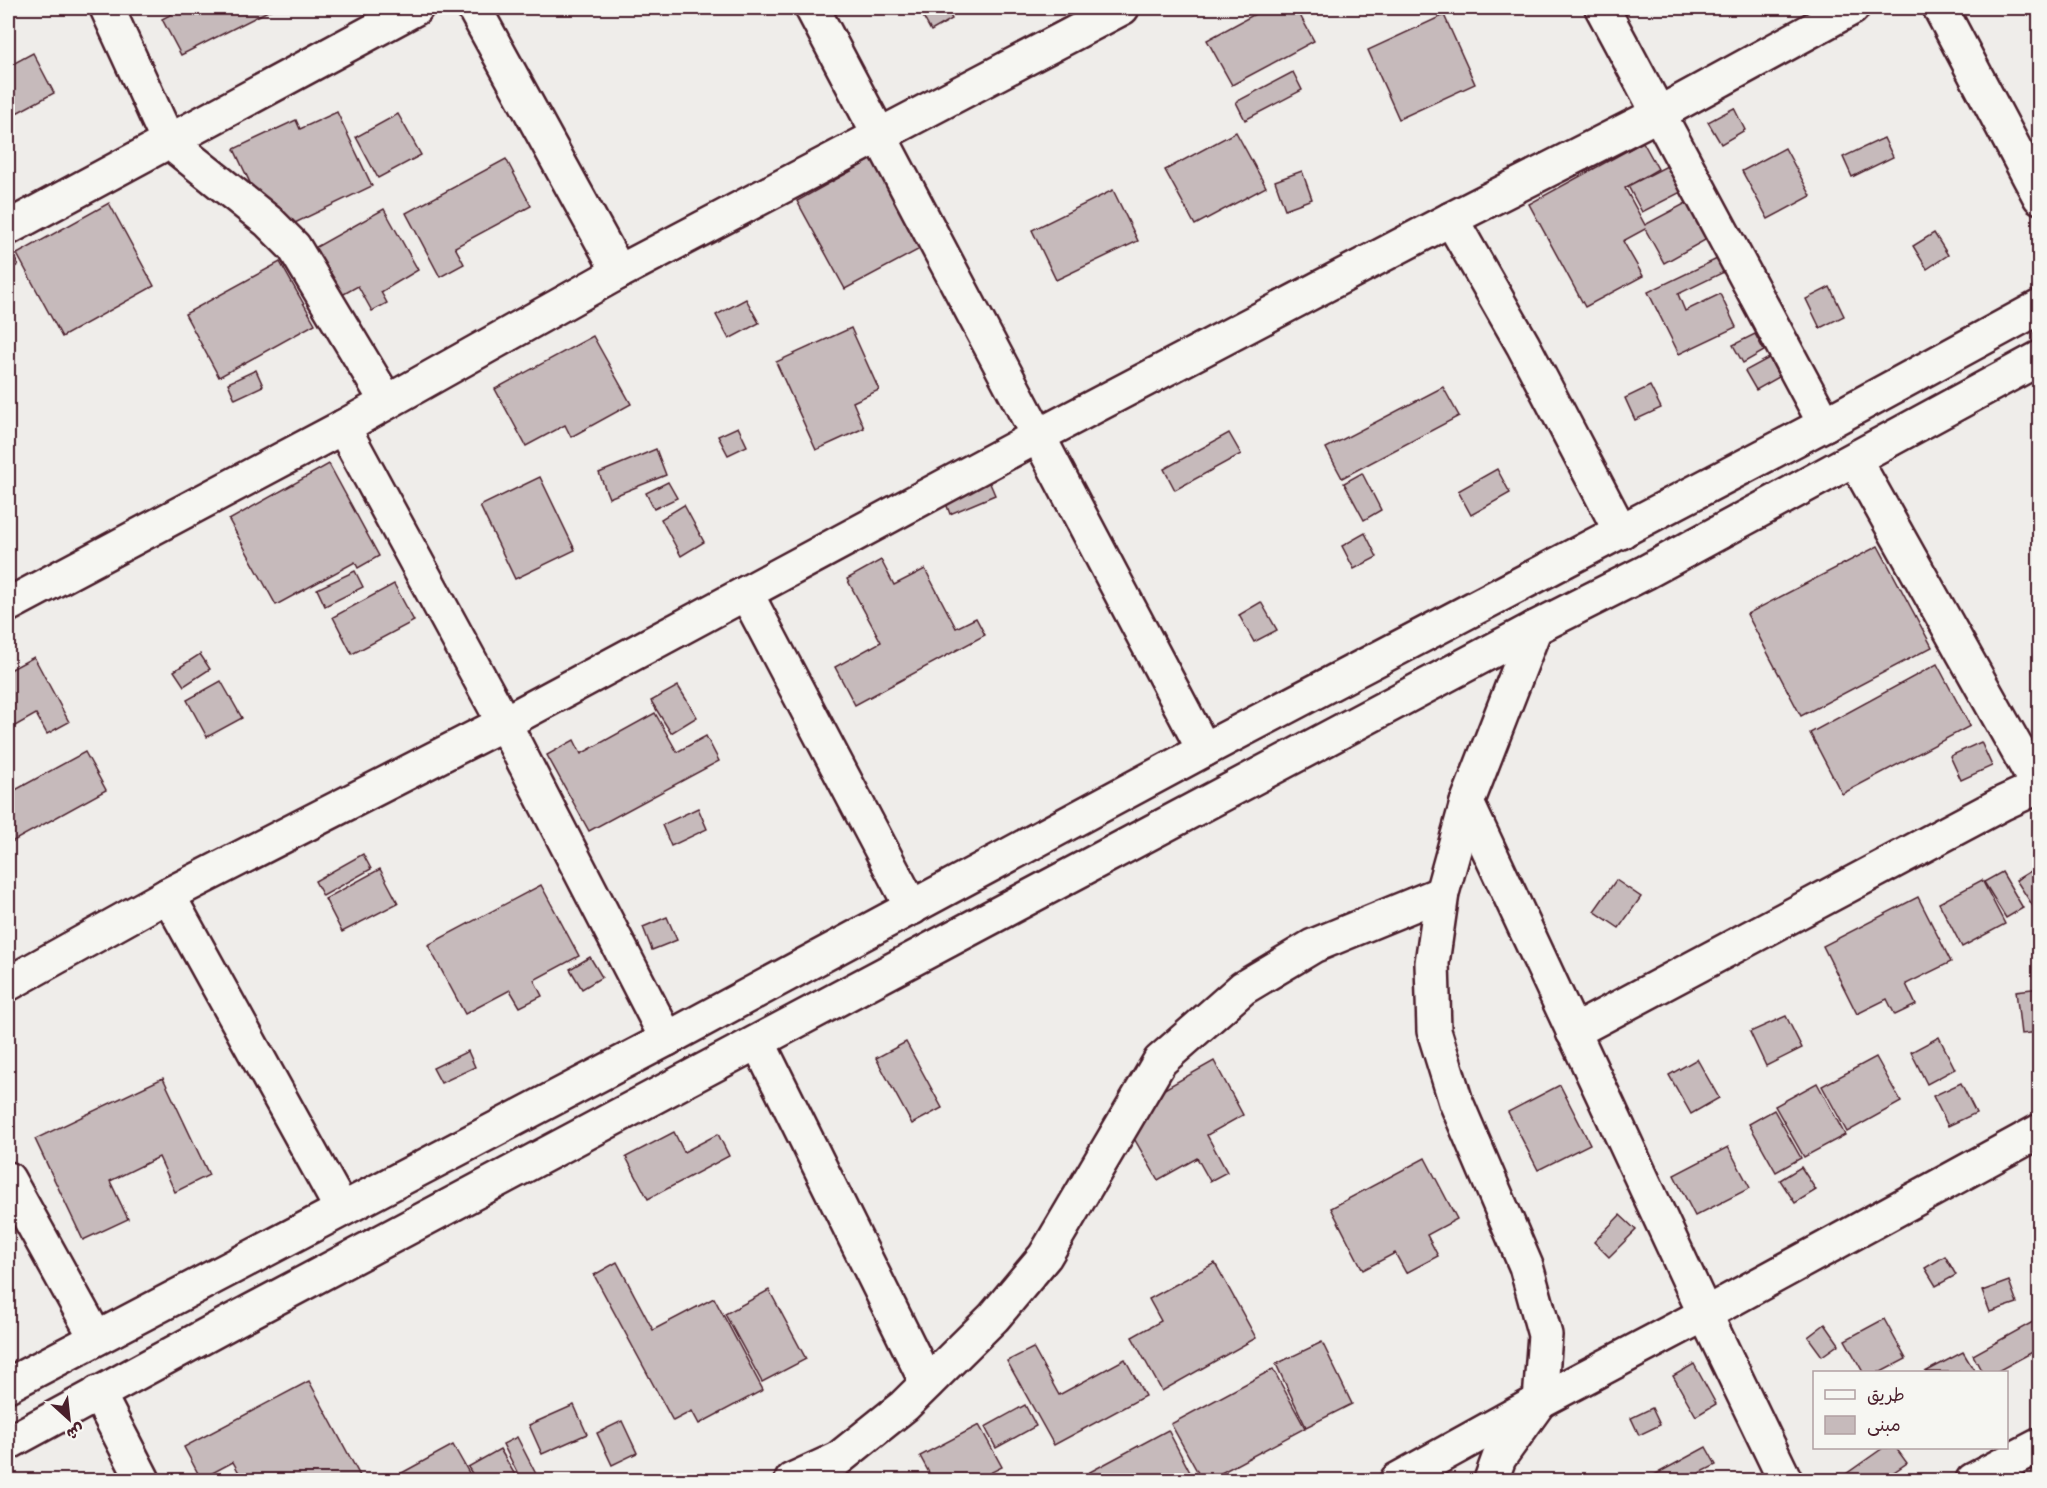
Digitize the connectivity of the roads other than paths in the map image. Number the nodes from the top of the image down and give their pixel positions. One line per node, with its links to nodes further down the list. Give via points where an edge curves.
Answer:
1 (107, 8): 11 (street)
2 (416, 8): 11 (street)
3 (474, 8): 15 (street)
4 (812, 8): 10 (street)
5 (1122, 8): 10 (street)
6 (1602, 8): 9 (street)
7 (1852, 8): 9 (street)
8 (1940, 8): 12 (street)
9 (1660, 113): 13 (street); 19 (street)
10 (881, 135): 15 (street); 21 (street)
11 (168, 141): 14 (street); 18 (street, via 269,222 294,247)
12 (2040, 197)
13 (1450, 219): 21 (street); 23 (street, via 1523,345)
14 (8, 228)
15 (619, 272): 18 (street)
16 (2040, 307): 19 (street)
17 (2040, 358): 22 (street)
18 (387, 402): 20 (street)
19 (1825, 424): 23 (street)
20 (343, 427): 25 (street); 27 (street)
21 (1038, 436): 24 (street); 28 (street)
22 (1856, 459): 26 (street); 29 (street)
23 (1621, 532): 28 (street)
24 (746, 593): 27 (street); 33 (street)
25 (8, 605)
26 (1535, 628): 30 (street); 37 (street)
27 (504, 723): 32 (street); 36 (street)
28 (1204, 750): 33 (street)
29 (2039, 788): 35 (street, via 2003,803)
30 (1467, 802): 31 (street); 35 (street)
31 (1442, 893): 43 (street, via 1313,946 1243,988 1160,1061 1045,1256 994,1317); 46 (street, via 1432,963 1434,1031 1456,1102 1526,1266 1545,1335)
32 (168, 896): 34 (street); 40 (street)
33 (912, 908): 36 (street)
34 (8, 984)
35 (1573, 1032): 41 (street)
36 (667, 1039): 40 (street)
37 (758, 1042): 43 (street); 45 (street)
38 (2040, 1131): 41 (street)
39 (8, 1179): 42 (street)
40 (341, 1208): 42 (street)
41 (1705, 1314): 46 (street); 53 (street)
42 (96, 1338): 44 (street)
43 (927, 1383): 49 (street, via 838,1459)
44 (8, 1385)
45 (98, 1393): 47 (street); 50 (street)
46 (1540, 1401): 51 (street); 52 (street, via 1499,1458)
47 (9, 1445)
48 (2040, 1445): 54 (street)
49 (809, 1477)
50 (143, 1480)
51 (1397, 1480)
52 (1491, 1480)
53 (1785, 1480)
54 (1973, 1480)

